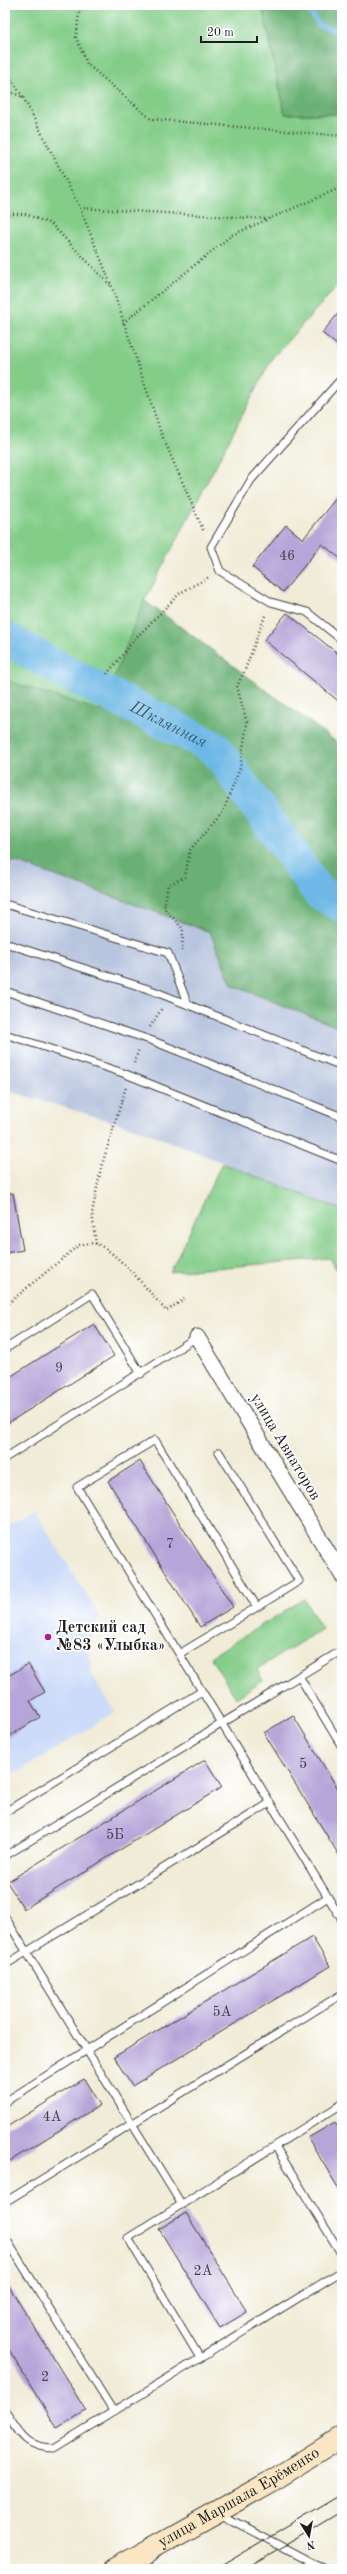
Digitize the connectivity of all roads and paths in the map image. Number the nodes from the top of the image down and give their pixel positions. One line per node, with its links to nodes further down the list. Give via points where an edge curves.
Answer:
1 (80, 5): 5 (path, via 76,37 87,64 151,119)
2 (5, 69): 4 (path)
3 (5, 90): 4 (path)
4 (23, 97): 7 (path)
5 (342, 136)
6 (342, 188): 9 (path)
7 (80, 208): 9 (path); 10 (path)
8 (5, 214): 10 (path, via 25,214 51,224)
9 (268, 219): 11 (path, via 232,235)
10 (112, 287): 11 (path)
11 (123, 323): 13 (path, via 161,433)
12 (342, 378): 13 (lane, via 251,480)
13 (211, 546): 14 (lane)
14 (220, 571): 15 (lane); 17 (path, via 180,592 135,639)
15 (271, 602): 16 (lane, via 306,612); 20 (path, via 237,686 247,723 234,789 223,812 190,850 184,877 168,885 164,908 183,929)
16 (342, 640)
17 (107, 674)
18 (5, 904): 23 (lane, via 168,953)
19 (5, 943): 22 (lane)
20 (182, 952)
21 (5, 991): 25 (lane)
22 (168, 997): 23 (lane); 25 (path)
23 (188, 1005): 26 (lane)
24 (5, 1034): 27 (lane)
25 (143, 1038): 27 (path); 28 (lane)
26 (342, 1066)
27 (129, 1076): 29 (lane); 30 (path, via 101,1168 92,1213)
28 (342, 1117)
29 (342, 1162)
30 (96, 1244): 31 (path, via 105,1248 166,1311); 32 (path, via 79,1245)
31 (186, 1298)
32 (5, 1306)
33 (198, 1337): 35 (lane); 38 (street, улица Авиаторов)
34 (5, 1349): 35 (lane, via 92,1294)
35 (141, 1374): 37 (lane)
36 (219, 1452): 39 (lane, via 299,1581)
37 (5, 1458)
38 (342, 1575)
39 (257, 1607): 41 (lane); 41 (lane, via 155,1440 77,1487)
40 (342, 1650): 42 (lane)
41 (180, 1654): 43 (lane)
42 (299, 1676): 44 (lane); 45 (lane)
43 (202, 1691): 44 (lane); 47 (lane)
44 (222, 1723): 46 (lane); 48 (lane)
45 (342, 1747)
46 (270, 1803): 49 (lane); 52 (lane)
47 (5, 1812)
48 (5, 1856)
49 (328, 1897): 51 (lane); 55 (lane)
50 (5, 1917): 52 (lane)
51 (342, 1920)
52 (26, 1952): 53 (lane); 55 (lane)
53 (5, 1965)
54 (342, 1994): 58 (lane)
55 (87, 2050): 56 (lane); 58 (lane)
56 (5, 2102)
57 (342, 2104): 59 (lane)
58 (133, 2123): 60 (lane); 61 (lane)
59 (275, 2146): 61 (lane); 63 (lane)
60 (5, 2202)
61 (182, 2204): 65 (lane, via 128,2238)
62 (5, 2237): 67 (lane)
63 (342, 2255)
64 (342, 2271): 65 (lane)
65 (200, 2358): 67 (lane)
66 (5, 2411): 67 (lane, via 25,2439 35,2446 54,2448)
67 (113, 2411)
68 (342, 2437): 69 (main road, улица Маршала Ерёменко)
69 (216, 2512): 70 (main road, улица Маршала Ерёменко); 71 (lane)
70 (115, 2569)
71 (324, 2569)

